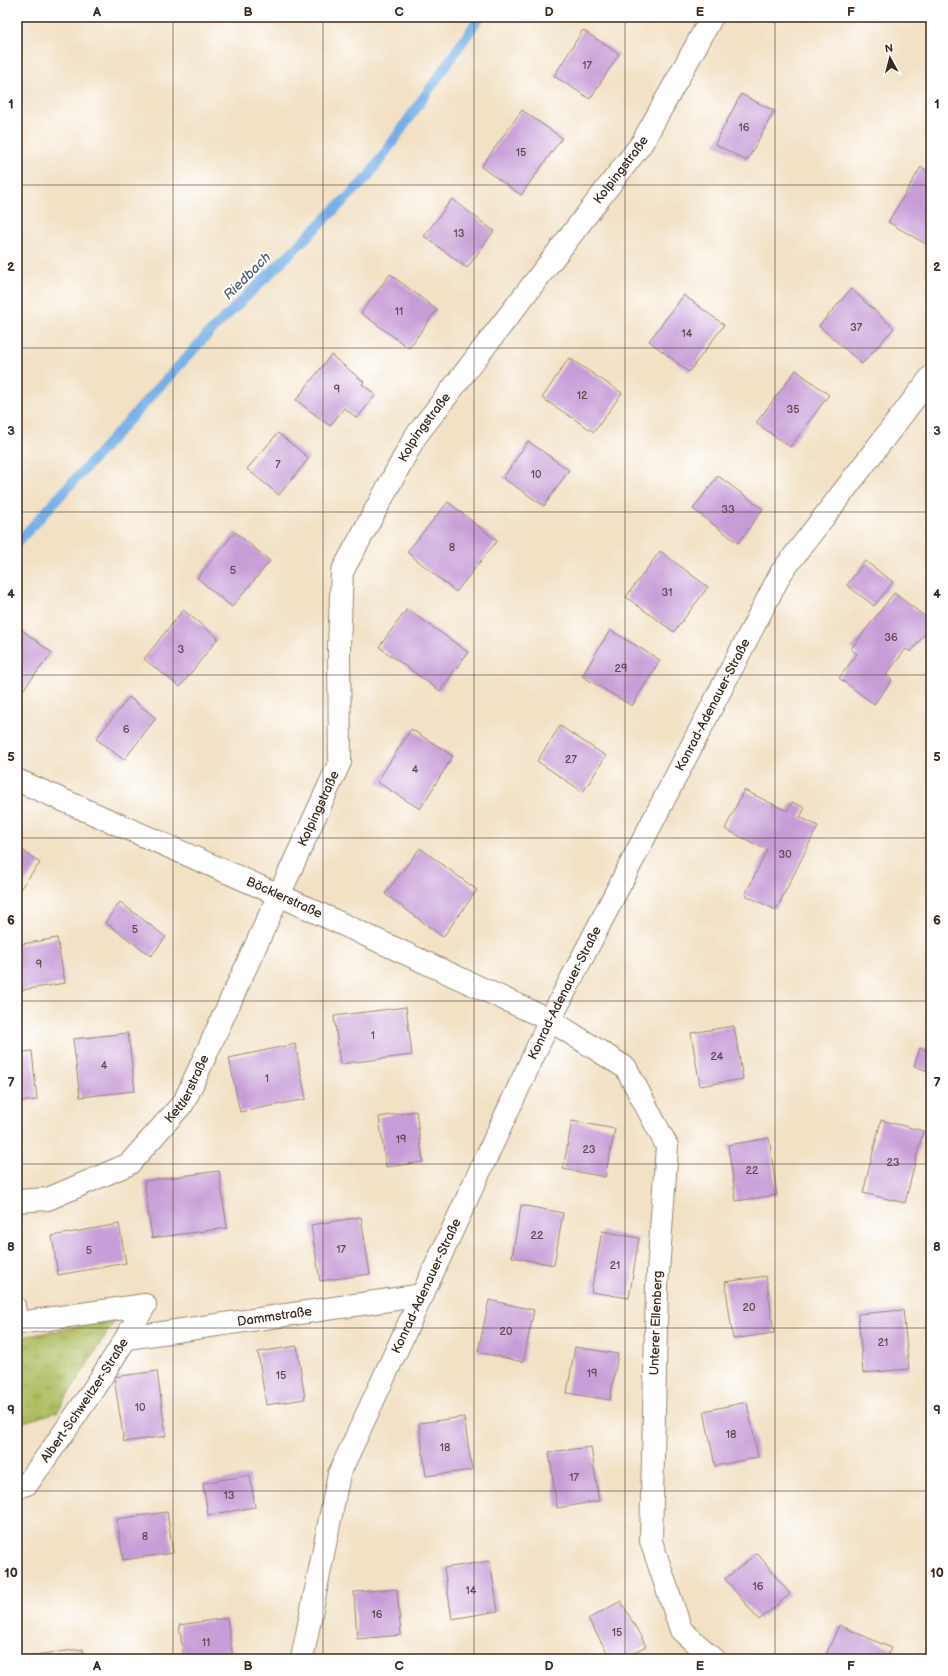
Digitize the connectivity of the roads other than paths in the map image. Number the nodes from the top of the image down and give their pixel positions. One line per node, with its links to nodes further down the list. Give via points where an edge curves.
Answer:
1 (712, 17): 4 (street, Kolpingstraße, via 642,143 415,437 342,572 339,646 340,762)
2 (931, 377): 5 (street, Konrad-Adenauer-Straße, via 781,573)
3 (17, 780): 4 (street, Böcklerstraße)
4 (279, 895): 5 (street, Böcklerstraße); 6 (street, Kettlerstraße, via 184,1102 129,1164 48,1199)
5 (550, 1020): 7 (street, Konrad-Adenauer-Straße); 12 (street, Unterer Ellenberg, via 626,1068 667,1146 656,1286 651,1541 682,1630)
6 (17, 1201)
7 (423, 1295): 9 (street, Dammstraße); 11 (street, Konrad-Adenauer-Straße, via 339,1474)
8 (18, 1317): 9 (street, Albert-Schweitzer-Straße, via 145,1306)
9 (127, 1338): 10 (street, Albert-Schweitzer-Straße, via 28,1484)
10 (17, 1487)
11 (302, 1659)
12 (713, 1659)

